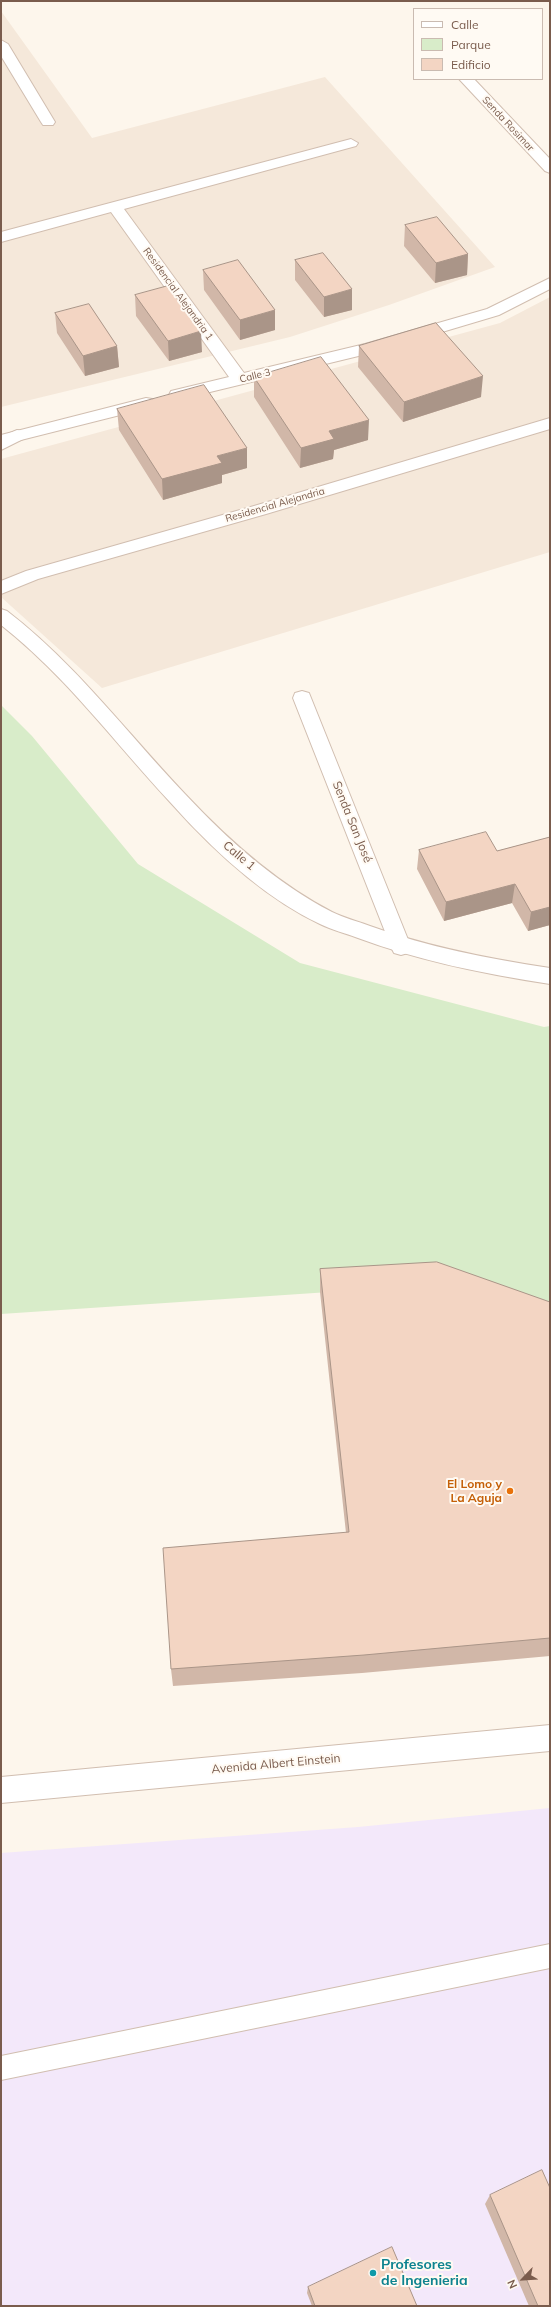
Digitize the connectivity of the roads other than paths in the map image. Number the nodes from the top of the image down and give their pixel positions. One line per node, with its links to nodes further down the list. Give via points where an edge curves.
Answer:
1 (1, 44): 3 (street)
2 (467, 80): 5 (street, Senda Rosimar)
3 (48, 122)
4 (351, 144): 6 (street)
5 (550, 168)
6 (116, 208): 7 (street); 9 (street, Residencial Alejandria 1)
7 (1, 237)
8 (550, 283): 9 (street, Calle 3, via 493,312 369,348)
9 (240, 380): 11 (street, Calle 3)
10 (550, 423): 13 (street, Residencial Alejandria, via 32,575)
11 (9, 437): 12 (street, Calle 3)
12 (1, 445)
13 (1, 588)
14 (1, 615): 16 (street, Calle 1, via 25,632 91,700 178,800 224,844 294,900 328,918)
15 (302, 698): 16 (street, Senda San José)
16 (401, 947): 17 (street, Calle 1)
17 (550, 976)
18 (550, 1738): 19 (street, Avenida Albert Einstein)
19 (1, 1790)
20 (550, 1956): 21 (lane)
21 (1, 2068)

